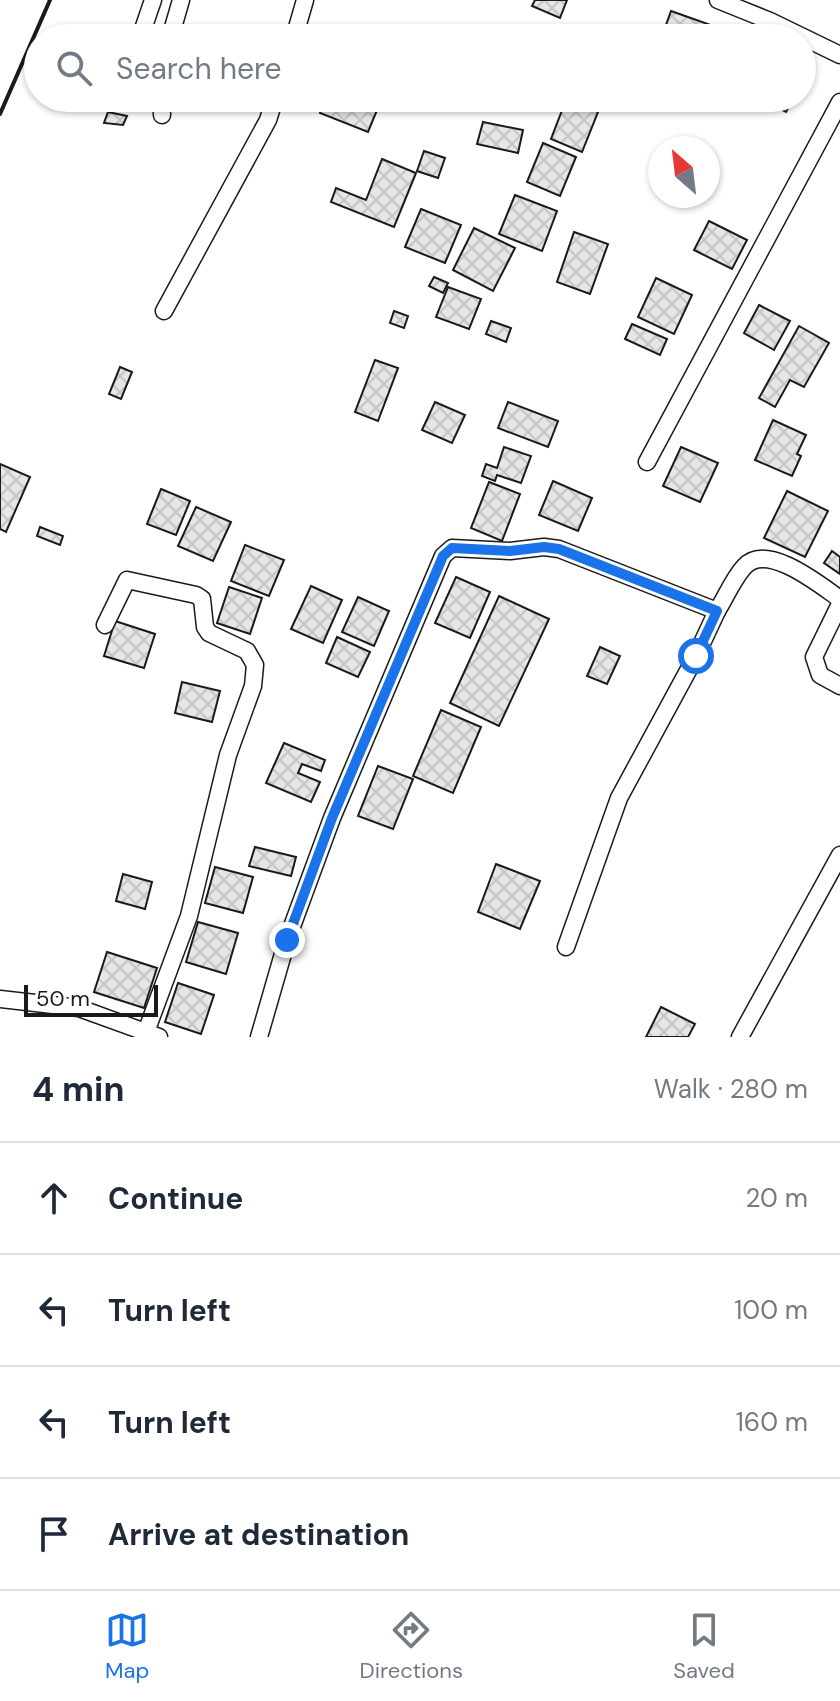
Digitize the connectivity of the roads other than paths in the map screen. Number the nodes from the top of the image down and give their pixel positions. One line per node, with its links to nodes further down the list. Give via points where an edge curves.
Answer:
1 (153, 0): 5 (street)
2 (181, 0): 6 (street)
3 (305, 0): 7 (street)
4 (718, 0): 8 (street)
5 (145, 24)
6 (174, 24)
7 (298, 24)
8 (776, 24)
9 (816, 43): 10 (street)
10 (840, 55)
11 (840, 102): 14 (street)
12 (271, 112): 13 (street)
13 (164, 311)
14 (647, 462)
15 (840, 601): 16 (street, via 799,572 769,558 756,558 745,565); 18 (street, via 814,657 820,675)
16 (717, 611): 20 (street, via 619,798); 23 (street, via 559,549 461,547 443,556 332,818 287,940)
17 (105, 625): 22 (street, via 127,580 196,595 202,599 209,633 247,651 255,665)
18 (840, 686)
19 (840, 855): 24 (street)
20 (566, 947)
21 (0, 999): 22 (street, via 79,1008)
22 (153, 1035)
23 (259, 1037)
24 (740, 1037)

